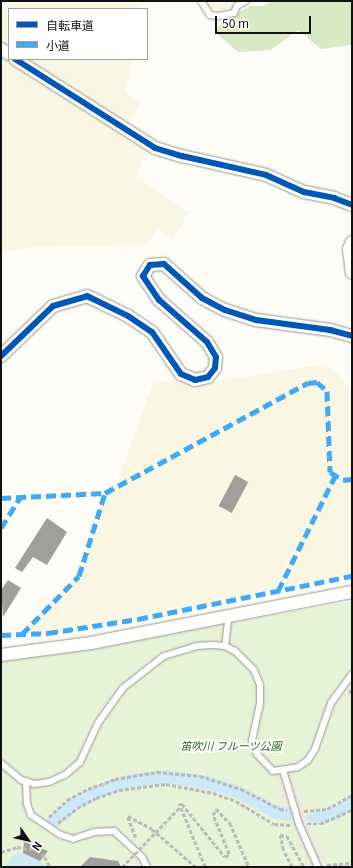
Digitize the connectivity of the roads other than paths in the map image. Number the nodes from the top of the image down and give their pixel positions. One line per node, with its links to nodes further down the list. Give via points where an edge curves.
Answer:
1 (201, 1): 2 (lane, via 210,15 218,16 234,13 237,6)
2 (246, 1)
3 (17, 60): 4 (street, via 155,148 266,175 304,192)
4 (352, 205)
5 (352, 242): 6 (street, via 349,249)
6 (352, 273)
7 (352, 336): 8 (street, via 330,330 256,320 225,310 202,298 164,264 150,265 143,276 159,300 207,342 216,357 215,368 208,377 195,380 181,374 152,332 128,316 87,296 53,306)
8 (1, 356)
9 (352, 592): 10 (street)
10 (228, 615): 11 (lane); 12 (street, via 91,643)
11 (225, 646): 15 (lane, via 246,660 254,670 260,685 260,703 252,741 257,754 273,771); 16 (lane, via 197,646 181,650 151,664 113,699 98,723 80,762 64,775 49,782 35,784)
12 (1, 655)
13 (352, 674): 15 (lane, via 331,702 315,749 308,760 298,767)
14 (1, 763): 16 (lane)
15 (283, 770): 18 (lane, via 299,824)
16 (26, 781): 17 (lane, via 27,804 31,815 53,830 73,839 94,832 114,830 142,857)
17 (147, 867)
18 (318, 867)

